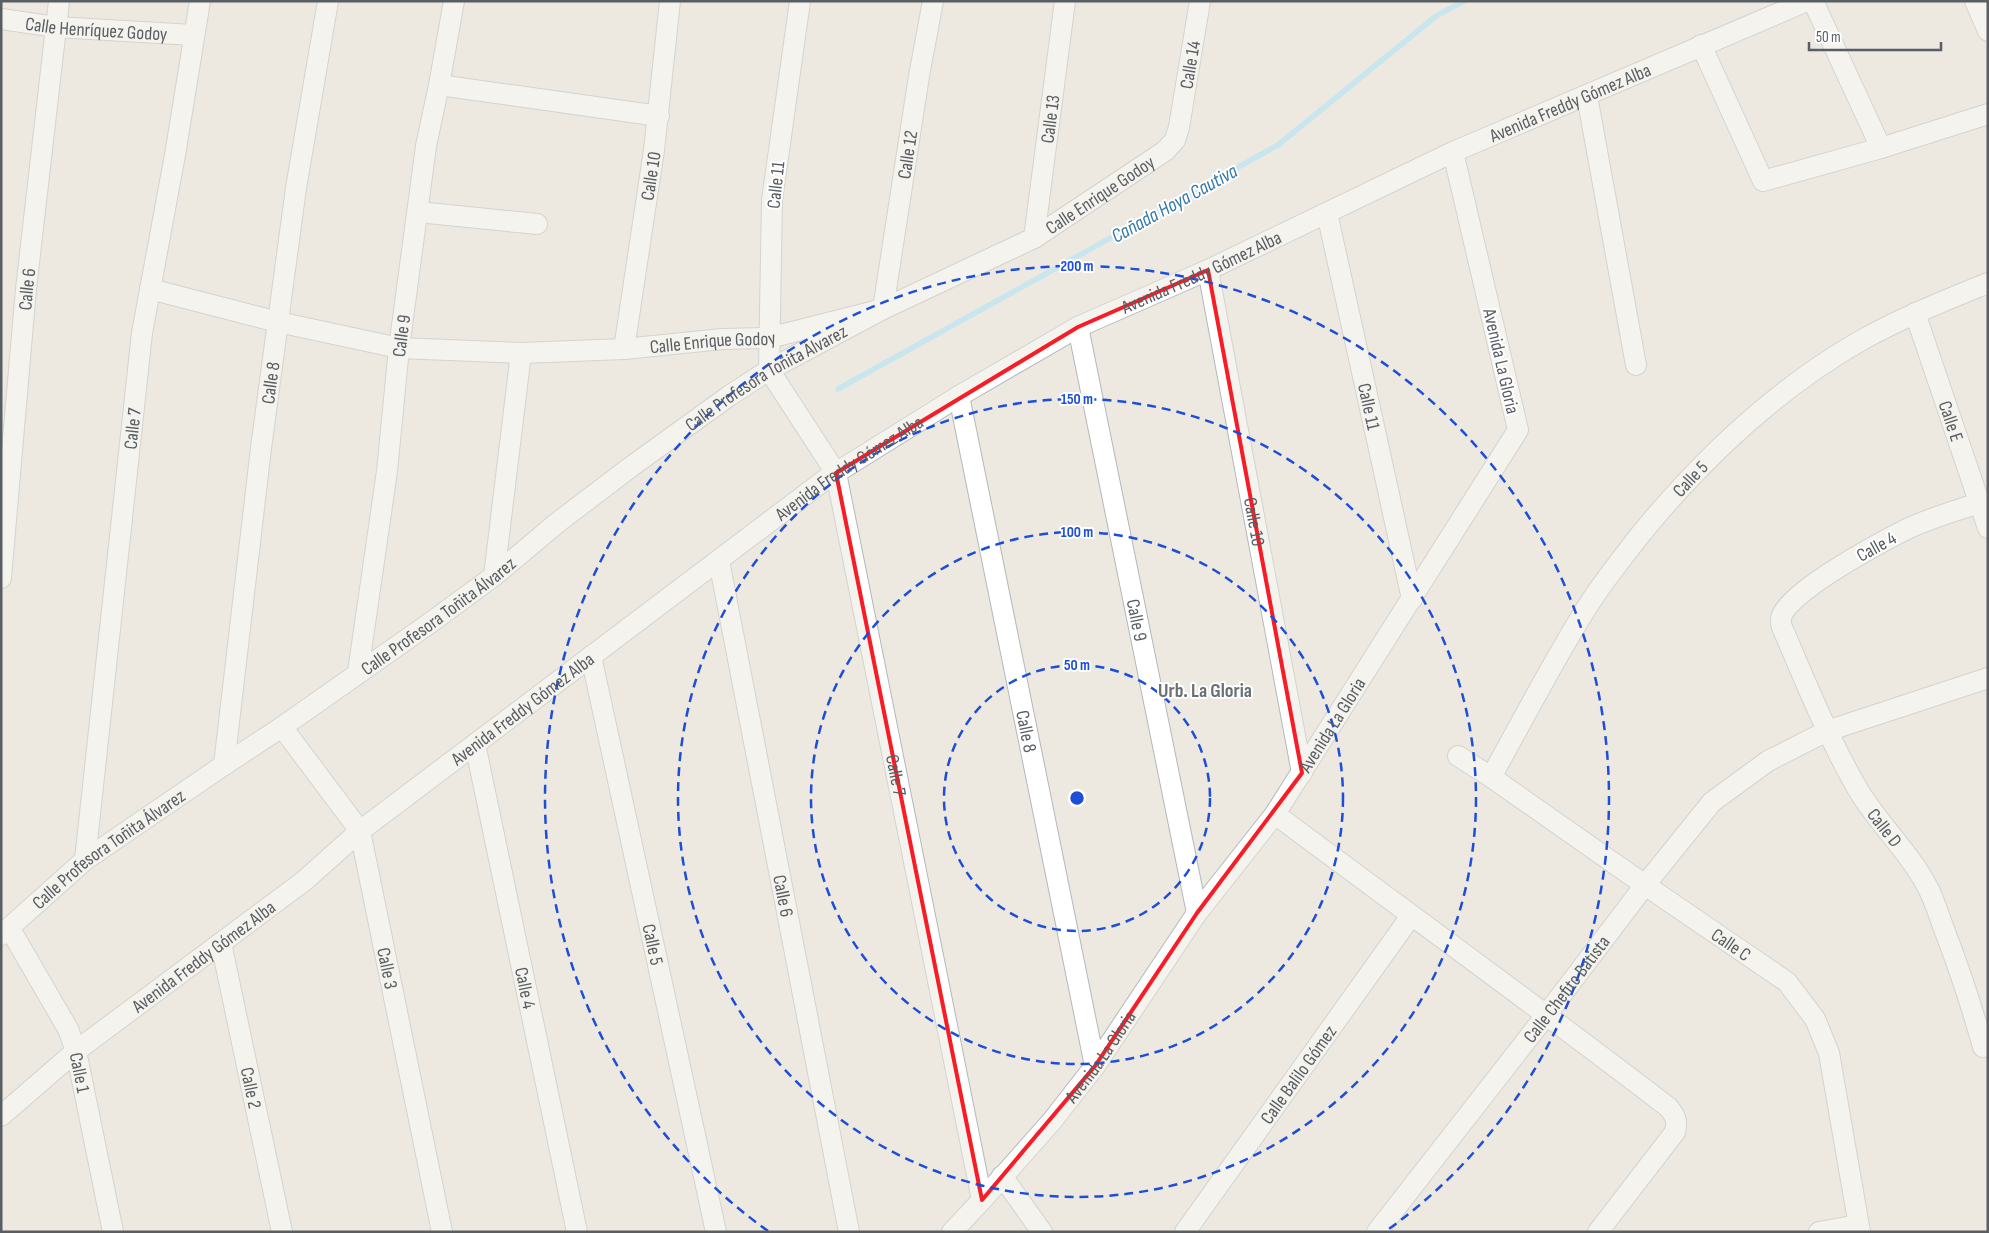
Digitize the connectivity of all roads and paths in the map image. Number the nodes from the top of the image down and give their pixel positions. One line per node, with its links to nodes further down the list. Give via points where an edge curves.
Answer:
1 (59, 1): 14 (street, Calle 6)
2 (200, 1): 16 (street, Calle 7)
3 (328, 1): 34 (street, Calle 8, via 296,188)
4 (454, 1): 18 (street, Calle 9)
5 (670, 1): 21 (street, Calle 10)
6 (800, 1): 36 (street, Calle 11, via 772,200)
7 (933, 1): 32 (street, Calle 12)
8 (1065, 1): 28 (street, Calle 13)
9 (1200, 1): 22 (street, Calle 14)
10 (1807, 1): 17 (street, Avenida Freddy Gómez Alba)
11 (1813, 1): 23 (street)
12 (1975, 1): 15 (street)
13 (1, 19): 14 (street, Calle Henríquez Godoy)
14 (56, 27): 16 (street, Calle Henríquez Godoy); 46 (street, Calle 6)
15 (1988, 31)
16 (193, 34): 31 (street, Calle 7)
17 (1701, 45): 19 (street, Avenida Freddy Gómez Alba); 23 (street, via 1763,182)
18 (439, 86): 21 (street); 25 (street, Calle 9, via 426,146)
19 (1587, 96): 24 (street, Avenida Freddy Gómez Alba); 40 (street)
20 (1988, 114): 23 (street)
21 (659, 116): 38 (street, Calle 10)
22 (1179, 127): 28 (street, Calle Enrique Godoy, via 1176,140 1165,151)
23 (1881, 148)
24 (1453, 152): 26 (street, Avenida Freddy Gómez Alba); 50 (street, Avenida La Gloria, via 1518,430)
25 (418, 212): 27 (street); 37 (street, Calle 9)
26 (1327, 213): 29 (street, Avenida Freddy Gómez Alba); 50 (street, Calle 11)
27 (537, 224)
28 (1034, 238): 32 (street, Calle Enrique Godoy)
29 (1208, 270): 35 (street, Avenida Freddy Gómez Alba); 60 (street, Calle 10)
30 (1988, 283): 33 (street, Calle 5)
31 (150, 289): 34 (street, Calle Enrique Godoy); 64 (street, Calle 7, via 142,333)
32 (883, 309): 36 (street, Calle Enrique Godoy); 41 (street, Calle Profesora Toñita Álvarez)
33 (1915, 313): 44 (street, Calle E); 61 (street, Calle 5, via 1804,377 1709,458 1669,500 1584,611)
34 (278, 322): 37 (street, Calle Enrique Godoy); 59 (street, Calle 8)
35 (1078, 327): 42 (street, Avenida Freddy Gómez Alba); 66 (street, Calle 9)
36 (769, 338): 38 (street, Calle Enrique Godoy, via 722,339); 41 (street, Calle 11)
37 (400, 348): 39 (street, Calle Enrique Godoy); 53 (street, Calle 9, via 387,471)
38 (624, 349): 39 (street, Calle Enrique Godoy)
39 (521, 353): 48 (street)
40 (1636, 365)
41 (769, 370): 43 (street, Calle 7); 48 (street, Calle Profesora Toñita Álvarez, via 632,466)
42 (959, 396): 43 (street, Avenida Freddy Gómez Alba); 73 (street, Calle 8)
43 (836, 473): 47 (street, Avenida Freddy Gómez Alba); 76 (street, Calle 7)
44 (1979, 502): 45 (street, Calle E); 51 (street, Calle 4, via 1908,528 1863,552 1803,591)
45 (1988, 528)
46 (3, 529): 49 (street, Calle 6)
47 (719, 561): 52 (street, Avenida Freddy Gómez Alba); 83 (street, Calle 6)
48 (494, 576): 53 (street, Calle Profesora Toñita Álvarez)
49 (1, 578)
50 (1412, 599): 60 (street, Avenida La Gloria)
51 (1784, 609): 56 (street, Calle D, via 1780,620)
52 (591, 656): 57 (street, Avenida Freddy Gómez Alba); 82 (street, Calle 5)
53 (358, 672): 55 (street, Calle Profesora Toñita Álvarez)
54 (1988, 678): 56 (street, Calle Chefito Batista)
55 (282, 728): 59 (street, Calle Profesora Toñita Álvarez); 63 (street, Calle 3)
56 (1827, 731): 65 (street, Calle Chefito Batista, via 1768,761 1712,802); 71 (street, Calle D, via 1874,815 1907,854 1929,890 1959,969)
57 (475, 744): 63 (street, Avenida Freddy Gómez Alba); 81 (street, Calle 4)
58 (1458, 756): 61 (street, Calle C)
59 (224, 765): 64 (street, Calle Profesora Toñita Álvarez)
60 (1302, 773): 62 (street, Avenida La Gloria)
61 (1491, 777): 65 (street, Calle C)
62 (1275, 814): 66 (street, Avenida La Gloria); 67 (street)
63 (360, 831): 69 (street, Avenida Freddy Gómez Alba, via 304,880); 80 (street, Calle 3)
64 (84, 860): 68 (street, Calle Profesora Toñita Álvarez)
65 (1644, 885): 70 (street, Calle Chefito Batista); 77 (street, Calle C, via 1787,982 1815,1019 1829,1053)
66 (1197, 913): 73 (street, Avenida La Gloria)
67 (1411, 916): 70 (street); 86 (street, Calle Balilo Gómez)
68 (5, 932): 72 (street, Calle 1, via 68,1030)
69 (221, 942): 72 (street, Avenida Freddy Gómez Alba); 79 (street, Calle 2)
70 (1547, 1014): 87 (street, Calle Chefito Batista); 88 (street, via 1668,1107 1676,1119 1675,1132)
71 (1979, 1048)
72 (76, 1051): 74 (street, Avenida Freddy Gómez Alba); 78 (street, Calle 1)
73 (1095, 1066): 75 (street, Avenida La Gloria, via 1052,1121)
74 (1, 1116)
75 (1002, 1176): 76 (street, Avenida La Gloria); 85 (street)
76 (982, 1200): 84 (street, Avenida La Gloria)
77 (1859, 1228): 89 (street)
78 (112, 1232)
79 (282, 1232)
80 (442, 1232)
81 (577, 1232)
82 (716, 1232)
83 (849, 1232)
84 (952, 1232)
85 (1042, 1232)
86 (1185, 1232)
87 (1377, 1232)
88 (1598, 1232)
89 (1819, 1232)

